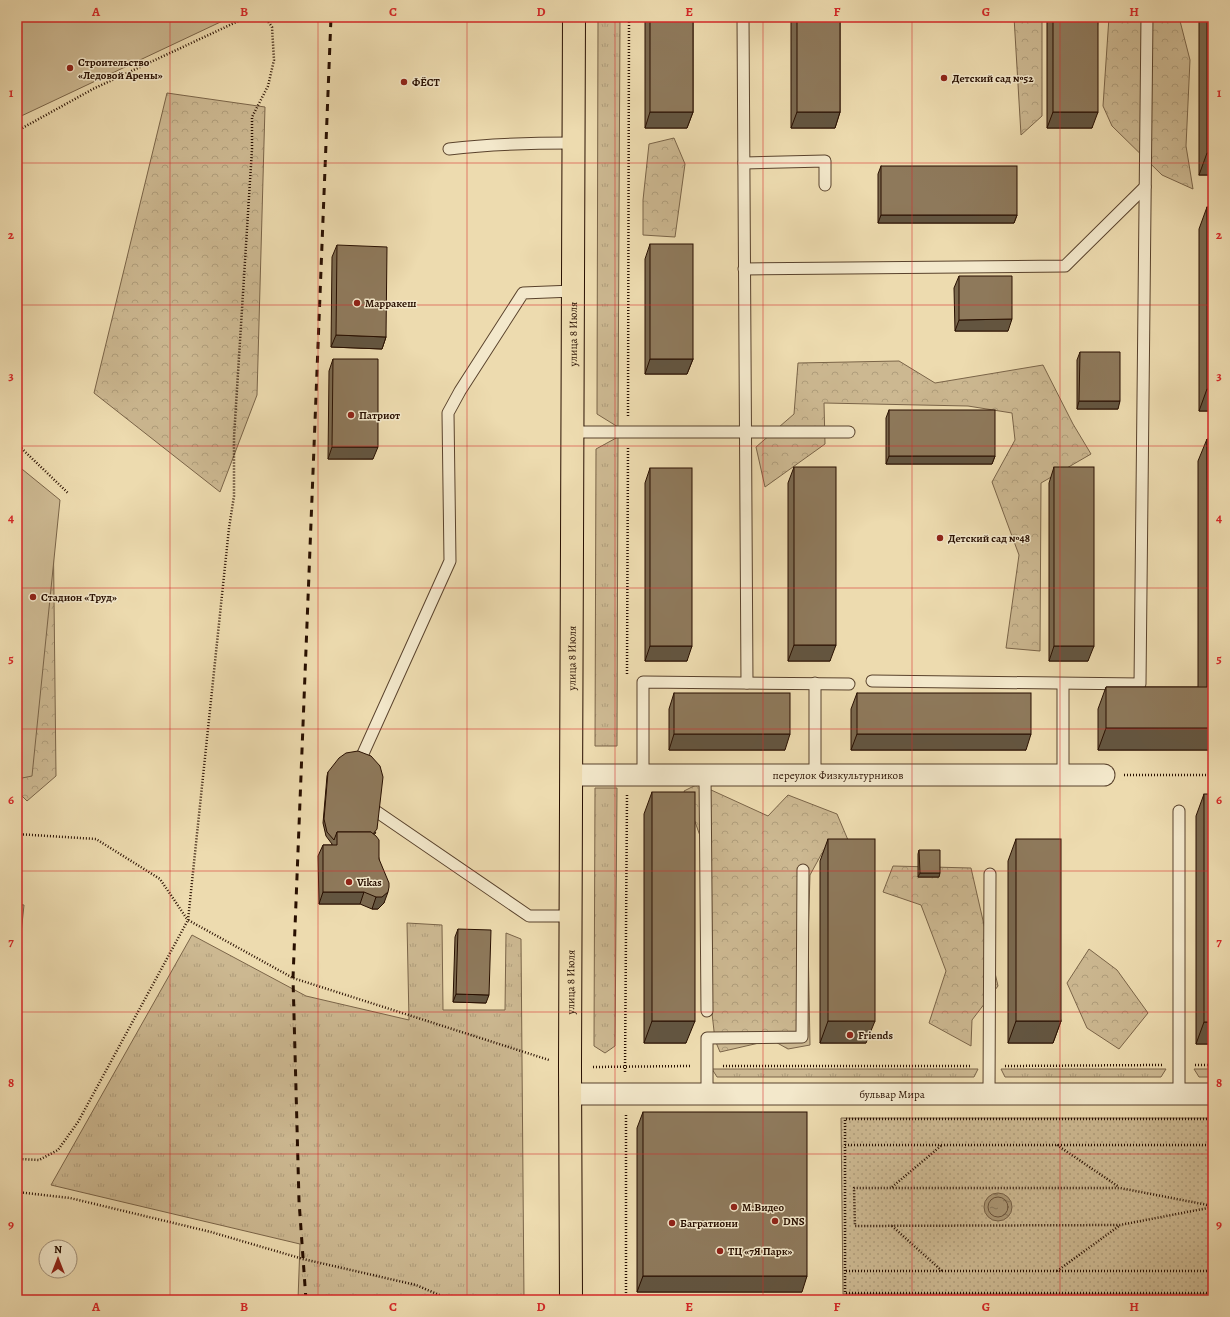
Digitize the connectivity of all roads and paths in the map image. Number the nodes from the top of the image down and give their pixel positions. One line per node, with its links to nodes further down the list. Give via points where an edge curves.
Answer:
1 (247, 17): 7 (path, via 93,89)
2 (265, 17): 41 (path, via 272,28 274,60 268,86 252,117 234,437 234,496)
3 (574, 17): 8 (main road, улица 8 Июля)
4 (629, 17): 16 (path)
5 (743, 17): 10 (lane)
6 (1147, 17): 12 (lane)
7 (17, 130)
8 (574, 143): 9 (lane); 14 (main road, улица 8 Июля)
9 (449, 149)
10 (744, 163): 11 (lane, via 825,161); 13 (lane)
11 (825, 185)
12 (1145, 187): 13 (lane, via 1065,266); 26 (lane, via 1140,684)
13 (744, 269): 17 (lane)
14 (573, 291): 15 (main road, улица 8 Июля); 34 (lane, via 524,293 448,413 450,561)
15 (573, 432): 16 (lane); 27 (main road, улица 8 Июля)
16 (628, 432): 17 (lane); 21 (path)
17 (746, 432): 18 (lane); 23 (lane)
18 (849, 432)
19 (17, 444): 20 (path)
20 (68, 493)
21 (628, 679)
22 (872, 681): 26 (lane)
23 (747, 683): 24 (lane); 28 (lane, via 644,682)
24 (815, 683): 25 (lane); 30 (lane)
25 (849, 684)
26 (1063, 684): 31 (lane)
27 (572, 775): 28 (street, переулок Физкультурников); 40 (main road, улица 8 Июля)
28 (635, 775): 29 (street, переулок Физкультурников); 48 (path)
29 (705, 775): 30 (street, переулок Физкультурников); 42 (lane)
30 (815, 775): 31 (street, переулок Физкультурников)
31 (1063, 775): 32 (street, переулок Физкультурников)
32 (1104, 775): 33 (path)
33 (1213, 775)
34 (353, 776)
35 (359, 800): 40 (lane, via 529,916)
36 (1179, 811): 43 (lane)
37 (17, 834): 41 (path, via 96,839 160,879)
38 (803, 870): 45 (lane, via 802,1037 707,1038)
39 (990, 874): 46 (lane)
40 (572, 916): 47 (main road, улица 8 Июля)
41 (188, 920): 47 (path, via 293,978); 60 (path, via 78,1122 58,1150 39,1160)
42 (707, 1011)
43 (1179, 1065): 44 (path); 46 (path); 53 (lane)
44 (1213, 1065)
45 (707, 1066): 46 (path); 48 (path); 51 (lane)
46 (989, 1066): 52 (lane)
47 (570, 1067): 48 (path); 49 (main road, улица 8 Июля)
48 (625, 1067): 50 (path)
49 (570, 1094): 50 (street, бульвар Мира); 73 (main road, улица 8 Июля)
50 (626, 1094): 51 (street, бульвар Мира); 74 (path)
51 (707, 1094): 52 (street, бульвар Мира)
52 (989, 1094): 53 (street, бульвар Мира)
53 (1179, 1094): 54 (street, бульвар Мира)
54 (1213, 1094)
55 (1213, 1119): 56 (path, via 845,1119)
56 (845, 1145): 57 (path); 67 (path)
57 (942, 1145): 58 (path); 61 (path)
58 (1056, 1145): 59 (path); 62 (path)
59 (1213, 1145)
60 (17, 1161)
61 (891, 1188): 62 (path); 65 (path, via 854,1188 855,1226)
62 (1120, 1188): 64 (path)
63 (17, 1192): 72 (path, via 70,1198 211,1232 303,1259 416,1285)
64 (1213, 1206): 66 (path)
65 (891, 1226): 66 (path); 68 (path)
66 (1120, 1226): 69 (path)
67 (845, 1271): 68 (path); 71 (path, via 845,1293)
68 (942, 1271): 69 (path)
69 (1056, 1271): 70 (path)
70 (1213, 1271)
71 (1213, 1293)
72 (450, 1300)
73 (571, 1300)
74 (626, 1300)

